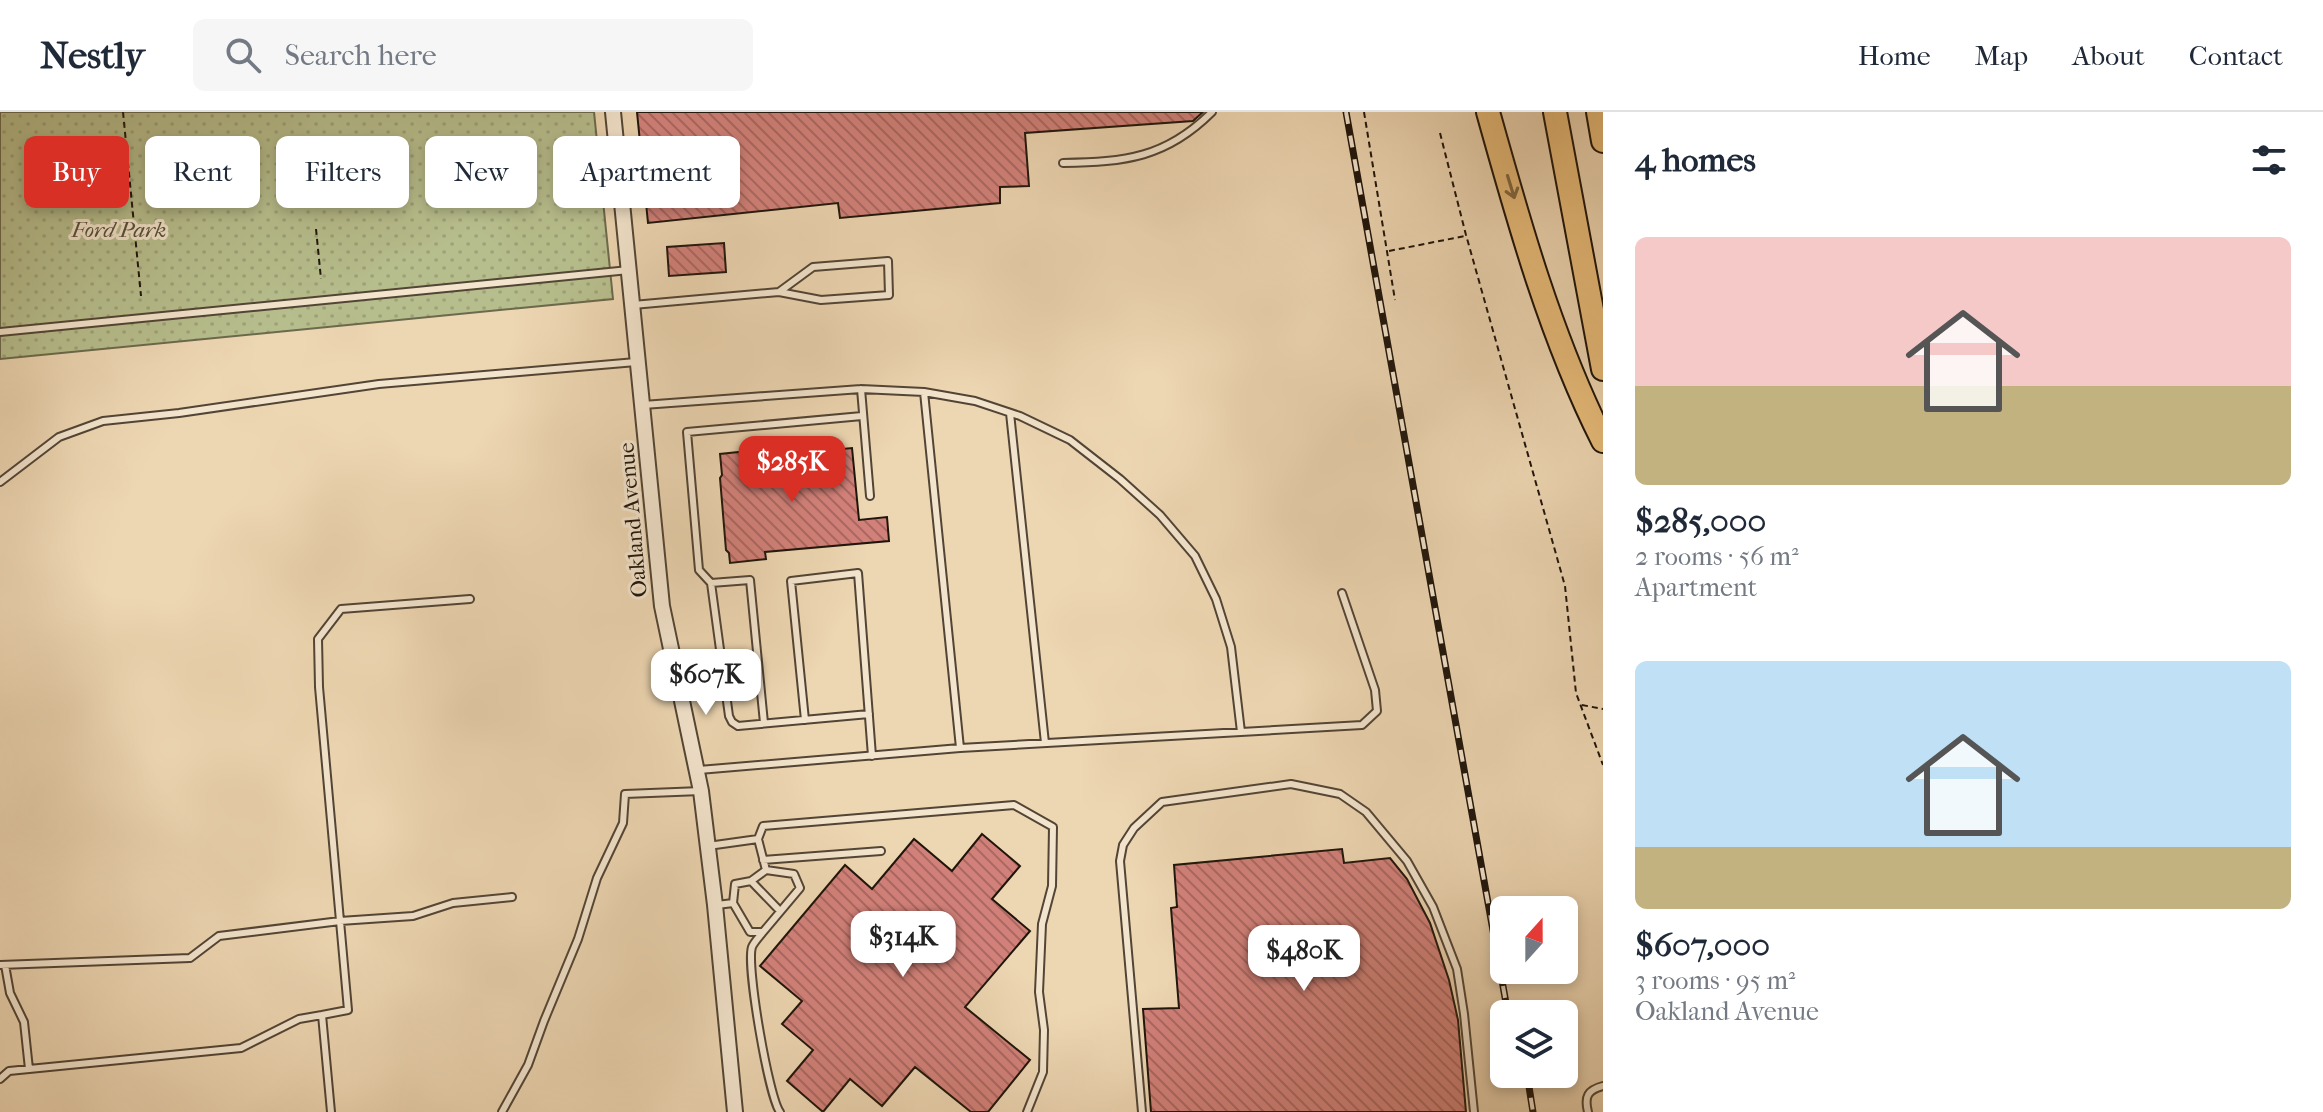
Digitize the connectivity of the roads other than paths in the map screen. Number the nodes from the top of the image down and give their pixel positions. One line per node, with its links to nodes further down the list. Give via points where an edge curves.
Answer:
1 (613, 112): 8 (street, Oakland Avenue)
2 (1212, 112): 7 (lane, via 1162,149 1111,162)
3 (1488, 112): 19 (highway, one-way to 19, via 1532,260 1579,393)
4 (1555, 112): 13 (highway)
5 (1598, 112): 6 (highway)
6 (1603, 141)
7 (1063, 163)
8 (630, 270): 10 (street, Oakland Avenue); 11 (lane)
9 (779, 292): 9 (lane, via 813,267 888,261 889,295 821,300); 10 (lane)
10 (633, 305): 12 (street, Oakland Avenue)
11 (0, 332)
12 (639, 362): 16 (street, Oakland Avenue); 20 (lane, via 379,384 103,421 59,437)
13 (1603, 369)
14 (861, 389): 15 (lane); 16 (lane); 18 (lane)
15 (924, 392): 17 (lane); 30 (lane)
16 (643, 405): 32 (street, Oakland Avenue, via 662,606)
17 (1010, 413): 28 (lane, via 1070,440 1160,515 1195,556 1231,647); 29 (lane)
18 (862, 416): 21 (lane); 22 (lane, via 687,432 699,570)
19 (1603, 441)
20 (0, 482)
21 (870, 496)
22 (711, 583): 27 (lane, via 729,716 738,726); 27 (lane, via 750,580)
23 (1342, 593): 28 (lane, via 1375,690 1377,711 1362,725)
24 (470, 599): 44 (lane, via 341,609 318,639)
25 (869, 714): 26 (lane); 26 (lane, via 858,573 791,581); 31 (lane)
26 (805, 720): 27 (lane)
27 (764, 723)
28 (1241, 732): 29 (lane)
29 (1045, 743): 30 (lane)
30 (960, 748): 31 (lane)
31 (872, 756): 32 (lane)
32 (698, 770): 33 (street, Oakland Avenue)
33 (701, 791): 35 (street, Oakland Avenue); 52 (lane, via 625,794 623,823 597,878 528,1065)
34 (758, 839): 35 (lane); 37 (lane); 55 (lane, via 763,826 1014,805 1053,827 1039,992 1043,1072)
35 (708, 846): 42 (street, Oakland Avenue)
36 (881, 851): 37 (lane)
37 (763, 860): 38 (lane)
38 (766, 870): 39 (lane); 43 (lane, via 794,874 800,888)
39 (751, 881): 41 (lane, via 735,884); 43 (lane)
40 (512, 897): 44 (lane, via 453,903 413,916)
41 (733, 903): 42 (lane); 45 (lane, via 750,932)
42 (715, 905): 53 (street, Oakland Avenue)
43 (780, 911): 45 (lane)
44 (340, 921): 46 (lane, via 219,936 190,958); 47 (lane, via 348,1010)
45 (763, 932): 54 (lane, via 752,947 752,965 771,1088)
46 (3, 965): 48 (lane, via 24,1022)
47 (322, 1015): 48 (lane, via 299,1019 241,1048); 51 (lane)
48 (29, 1069): 49 (lane, via 9,1071)
49 (0, 1079)
50 (1603, 1086): 58 (lane, via 1587,1093)
51 (331, 1112)
52 (502, 1112)
53 (735, 1112)
54 (780, 1112)
55 (1027, 1112)
56 (1142, 1112): 57 (lane, via 1120,861 1123,845 1162,802 1291,784 1340,794 1366,812 1407,861 1433,907 1457,969)
57 (1474, 1112)
58 (1588, 1112)

